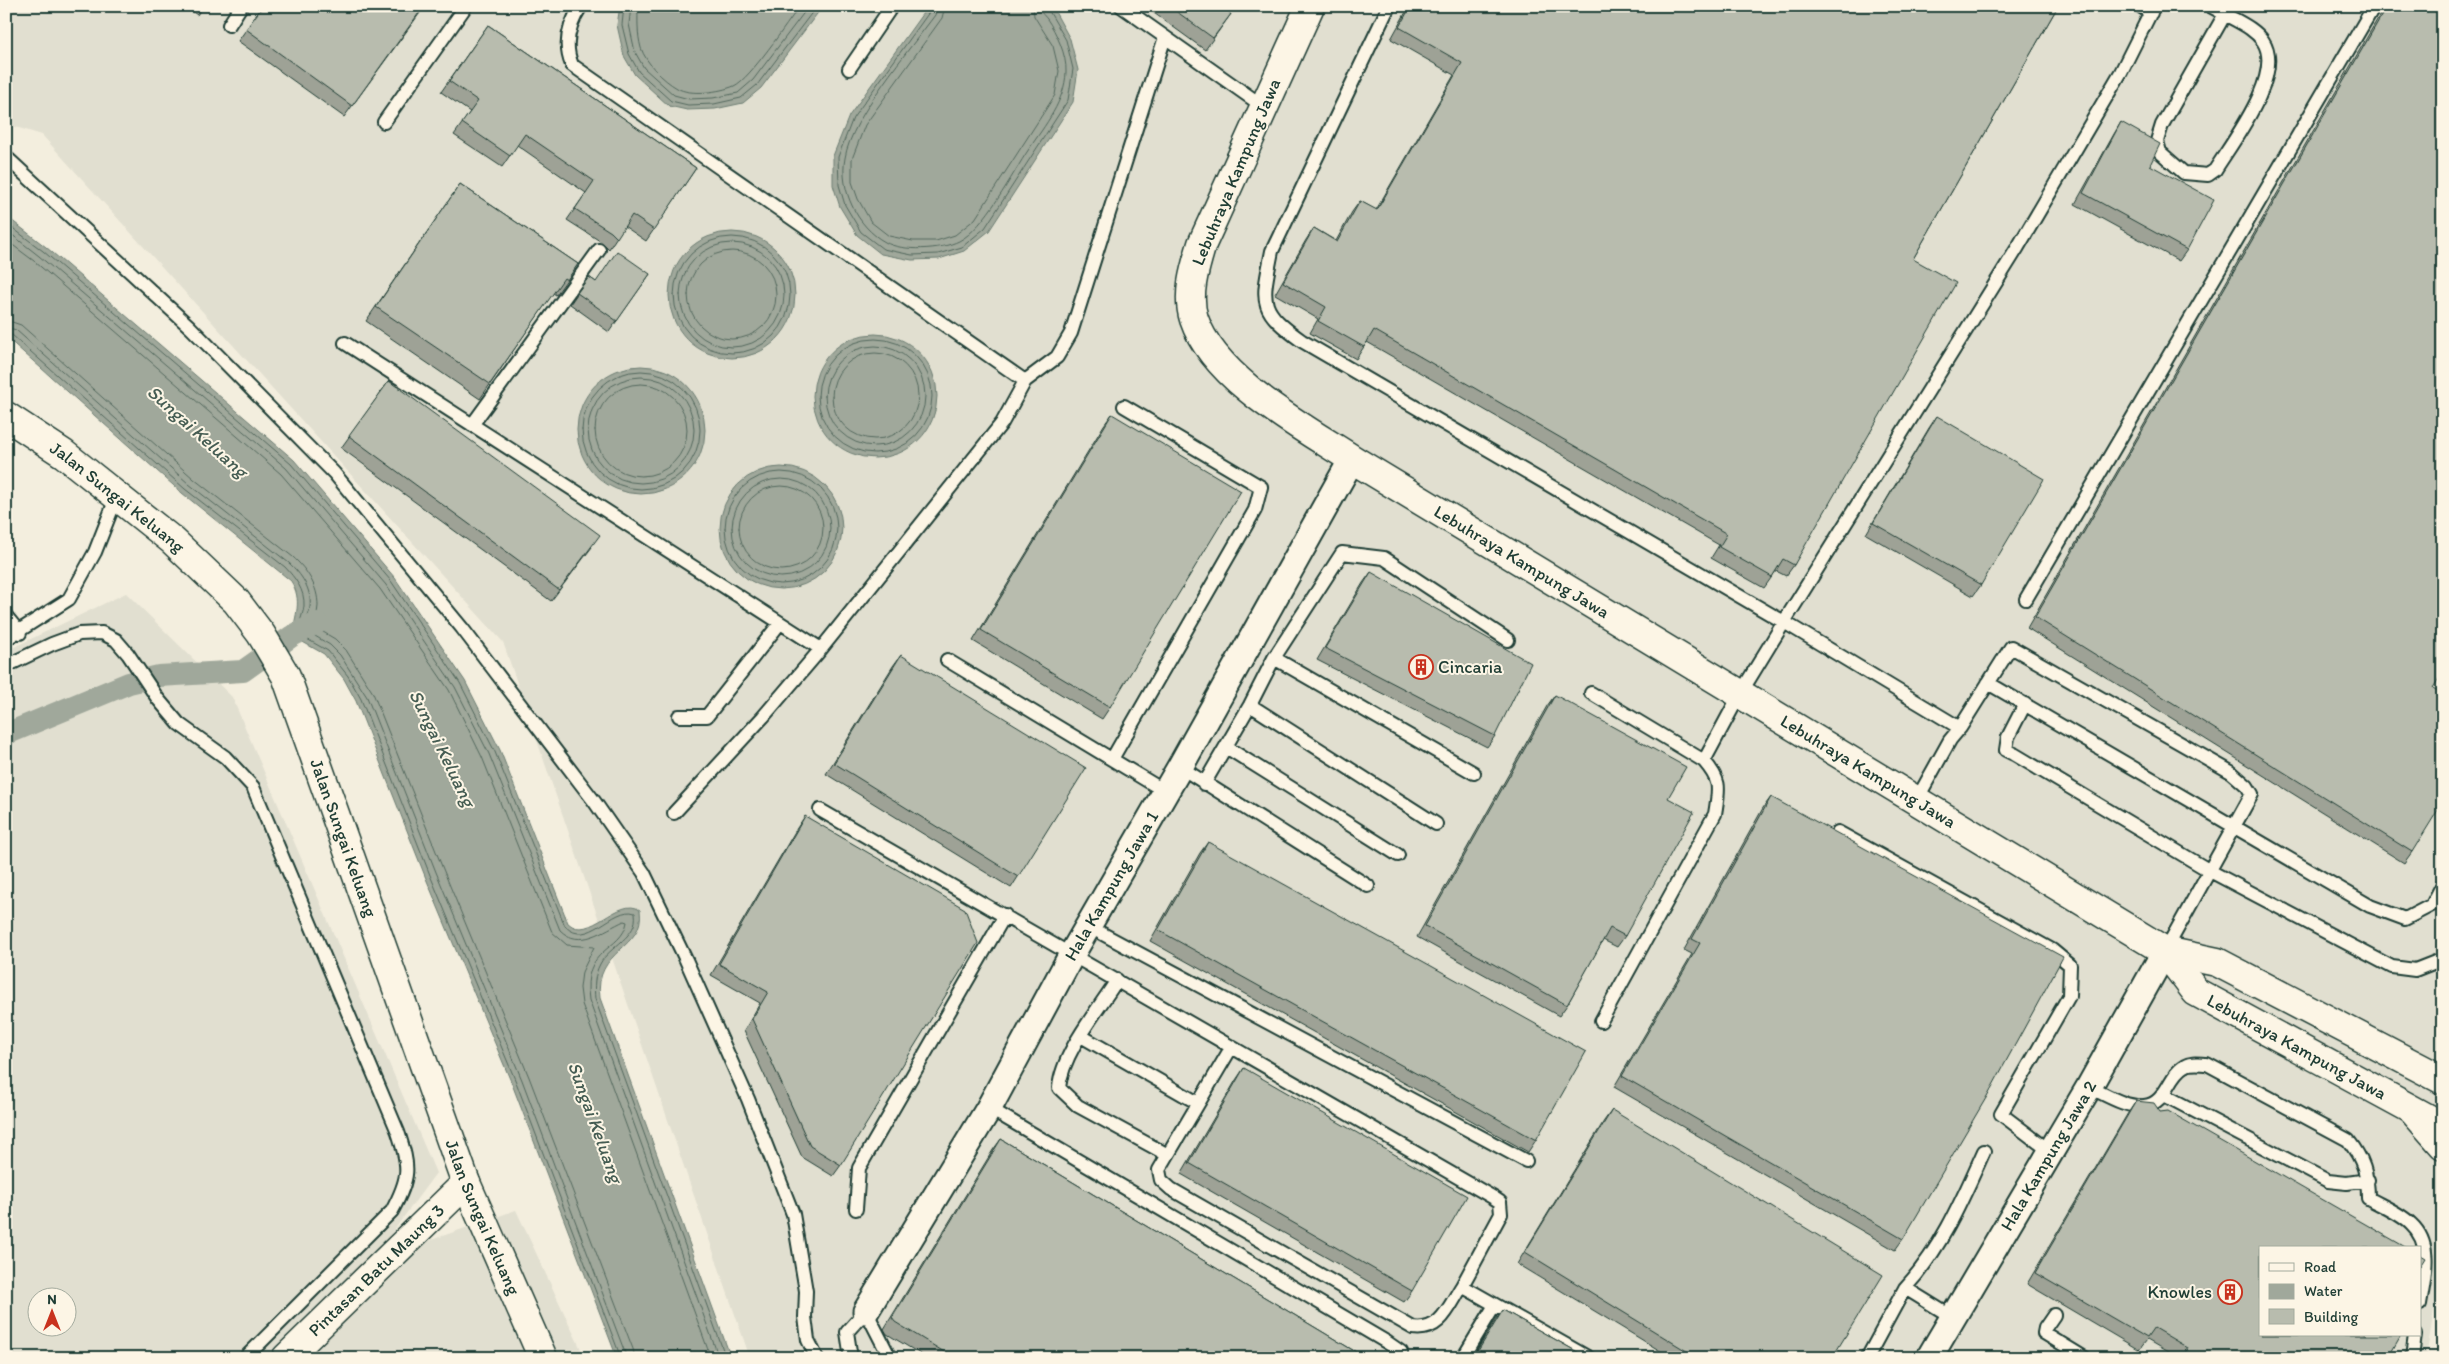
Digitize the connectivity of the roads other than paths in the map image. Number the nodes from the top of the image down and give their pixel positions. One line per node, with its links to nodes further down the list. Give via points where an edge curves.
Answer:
1 (242, 6): 13 (lane)
2 (466, 6): 17 (lane)
3 (581, 6): 21 (lane, via 567,36 566,52 572,65)
4 (892, 6): 15 (lane)
5 (1310, 6): 16 (main road, Lebuhraya Kampung Jawa)
6 (1389, 6): 29 (lane, via 1272,251 1265,288 1268,311 1277,323 1302,341)
7 (2140, 6): 11 (lane)
8 (2210, 6): 12 (lane)
9 (2374, 6): 27 (lane)
10 (1129, 8): 14 (lane)
11 (2153, 10): 29 (lane, via 2121,72 2018,247)
12 (2225, 14): 12 (lane, via 2252,30 2263,41 2268,56 2267,76 2256,102 2215,170 2208,176 2184,173 2160,152 2157,141 2162,124)
13 (228, 25)
14 (1165, 37): 16 (lane); 21 (lane, via 1072,334 1057,357)
15 (849, 69)
16 (1264, 106): 25 (main road, Lebuhraya Kampung Jawa, via 1202,244 1193,272 1193,318 1206,346 1251,393)
17 (384, 122)
18 (6, 157): 98 (lane, via 190,327 334,474 462,628 644,873 748,1100 793,1214 806,1291 808,1340)
19 (599, 250): 24 (lane)
20 (345, 343): 24 (lane)
21 (1025, 381): 34 (lane, via 1002,423)
22 (1124, 406): 46 (lane, via 1261,486 1255,510)
23 (6, 416): 26 (main road, Jalan Sungai Keluang, via 64,454)
24 (472, 425): 30 (lane)
25 (1352, 459): 40 (main road, Lebuhraya Kampung Jawa); 48 (street, Hala Kampung Jawa 1)
26 (117, 496): 31 (lane, via 95,552 70,599); 85 (main road, Jalan Sungai Keluang, via 173,541 236,601 286,676)
27 (2026, 599)
28 (6, 616): 31 (lane)
29 (1784, 622): 40 (lane); 44 (lane)
30 (780, 623): 34 (lane); 43 (lane, via 707,716)
31 (20, 632): 32 (lane)
32 (6, 639)
33 (1508, 640): 35 (lane, via 1384,558 1342,553)
34 (821, 649): 54 (lane)
35 (1274, 658): 42 (lane); 49 (lane)
36 (947, 660): 46 (lane)
37 (6, 666): 95 (lane, via 79,634 102,632 116,640 128,654 179,724 225,757 253,787 398,1132 407,1160 405,1186 392,1211)
38 (1988, 683): 41 (lane); 44 (lane); 56 (lane, via 2011,647 2231,772 2252,794)
39 (1591, 693): 47 (lane)
40 (1740, 694): 47 (lane); 52 (main road, Lebuhraya Kampung Jawa)
41 (2025, 704): 56 (lane); 59 (lane, via 2008,737 2006,750)
42 (1250, 705): 45 (lane); 55 (lane)
43 (678, 716)
44 (1960, 728): 52 (lane)
45 (1226, 747): 50 (lane); 58 (lane)
46 (1112, 759): 51 (lane)
47 (1704, 761): 68 (lane, via 1717,776 1715,814)
48 (1180, 767): 50 (lane); 51 (street, Hala Kampung Jawa 1)
49 (1474, 773)
50 (1204, 784): 61 (lane)
51 (1166, 792): 63 (street, Hala Kampung Jawa 1)
52 (1916, 801): 64 (main road, Lebuhraya Kampung Jawa)
53 (820, 810): 62 (lane)
54 (674, 813)
55 (1436, 824)
56 (2236, 826): 59 (lane); 60 (lane, via 2370,906 2405,919 2432,905)
57 (1838, 832): 81 (lane, via 2052,950 2070,965 2069,996 2001,1114)
58 (1398, 855)
59 (2210, 872): 64 (lane); 66 (lane, via 2392,967 2415,970)
60 (2443, 884)
61 (1368, 886)
62 (1005, 915): 65 (lane); 86 (lane, via 859,1168)
63 (1088, 926): 65 (street, Hala Kampung Jawa 1); 83 (lane)
64 (2165, 951): 71 (main road, Lebuhraya Kampung Jawa, via 2217,962); 72 (street, Hala Kampung Jawa 2); 76 (main road, Lebuhraya Kampung Jawa, via 2196,992)
65 (1072, 954): 67 (lane); 75 (street, Hala Kampung Jawa 1)
66 (2443, 959)
67 (1117, 980): 69 (lane); 70 (lane)
68 (1601, 1021)
69 (1081, 1036): 74 (lane); 82 (lane, via 1060,1074 1059,1088 1078,1106)
70 (1231, 1048): 74 (lane); 87 (lane, via 1500,1202 1501,1214)
71 (2443, 1080)
72 (2090, 1087): 73 (lane, via 2126,1103 2144,1106); 81 (street, Hala Kampung Jawa 2)
73 (2166, 1097): 77 (lane); 84 (lane, via 2328,1181); 84 (lane, via 2182,1067 2208,1064 2348,1140 2360,1154)
74 (1198, 1103): 82 (lane)
75 (989, 1108): 91 (street, Hala Kampung Jawa 1); 101 (lane, via 1388,1343 1401,1352)
76 (2414, 1112): 78 (main road, Lebuhraya Kampung Jawa); 79 (main road)
77 (2156, 1116)
78 (2443, 1126)
79 (2443, 1145)
80 (1984, 1152): 88 (lane, via 1951,1225)
81 (2051, 1152): 92 (street, Hala Kampung Jawa 2)
82 (1168, 1155): 87 (lane, via 1159,1170 1161,1180 1171,1189 1413,1328 1432,1328)
83 (1526, 1161)
84 (2368, 1180): 89 (lane, via 2368,1198 2412,1224 2424,1241 2427,1264)
85 (466, 1182): 96 (main road, Pintasan Batu Maung 3); 97 (main road, Jalan Sungai Keluang)
86 (856, 1209)
87 (1462, 1286): 90 (lane)
88 (1905, 1288): 92 (lane); 104 (lane)
89 (2422, 1293)
90 (1495, 1305): 102 (lane); 103 (lane)
91 (866, 1310): 99 (lane, via 847,1332); 100 (lane)
92 (1952, 1316): 105 (street, Hala Kampung Jawa 2)
93 (2054, 1316): 106 (lane, via 2044,1333)
94 (2415, 1336): 107 (lane)
95 (245, 1358)
96 (286, 1358)
97 (542, 1358)
98 (817, 1358)
99 (850, 1358)
100 (890, 1358)
101 (1401, 1358)
102 (1463, 1358)
103 (1588, 1358)
104 (1866, 1358)
105 (1929, 1358)
106 (2084, 1358)
107 (2412, 1358)

